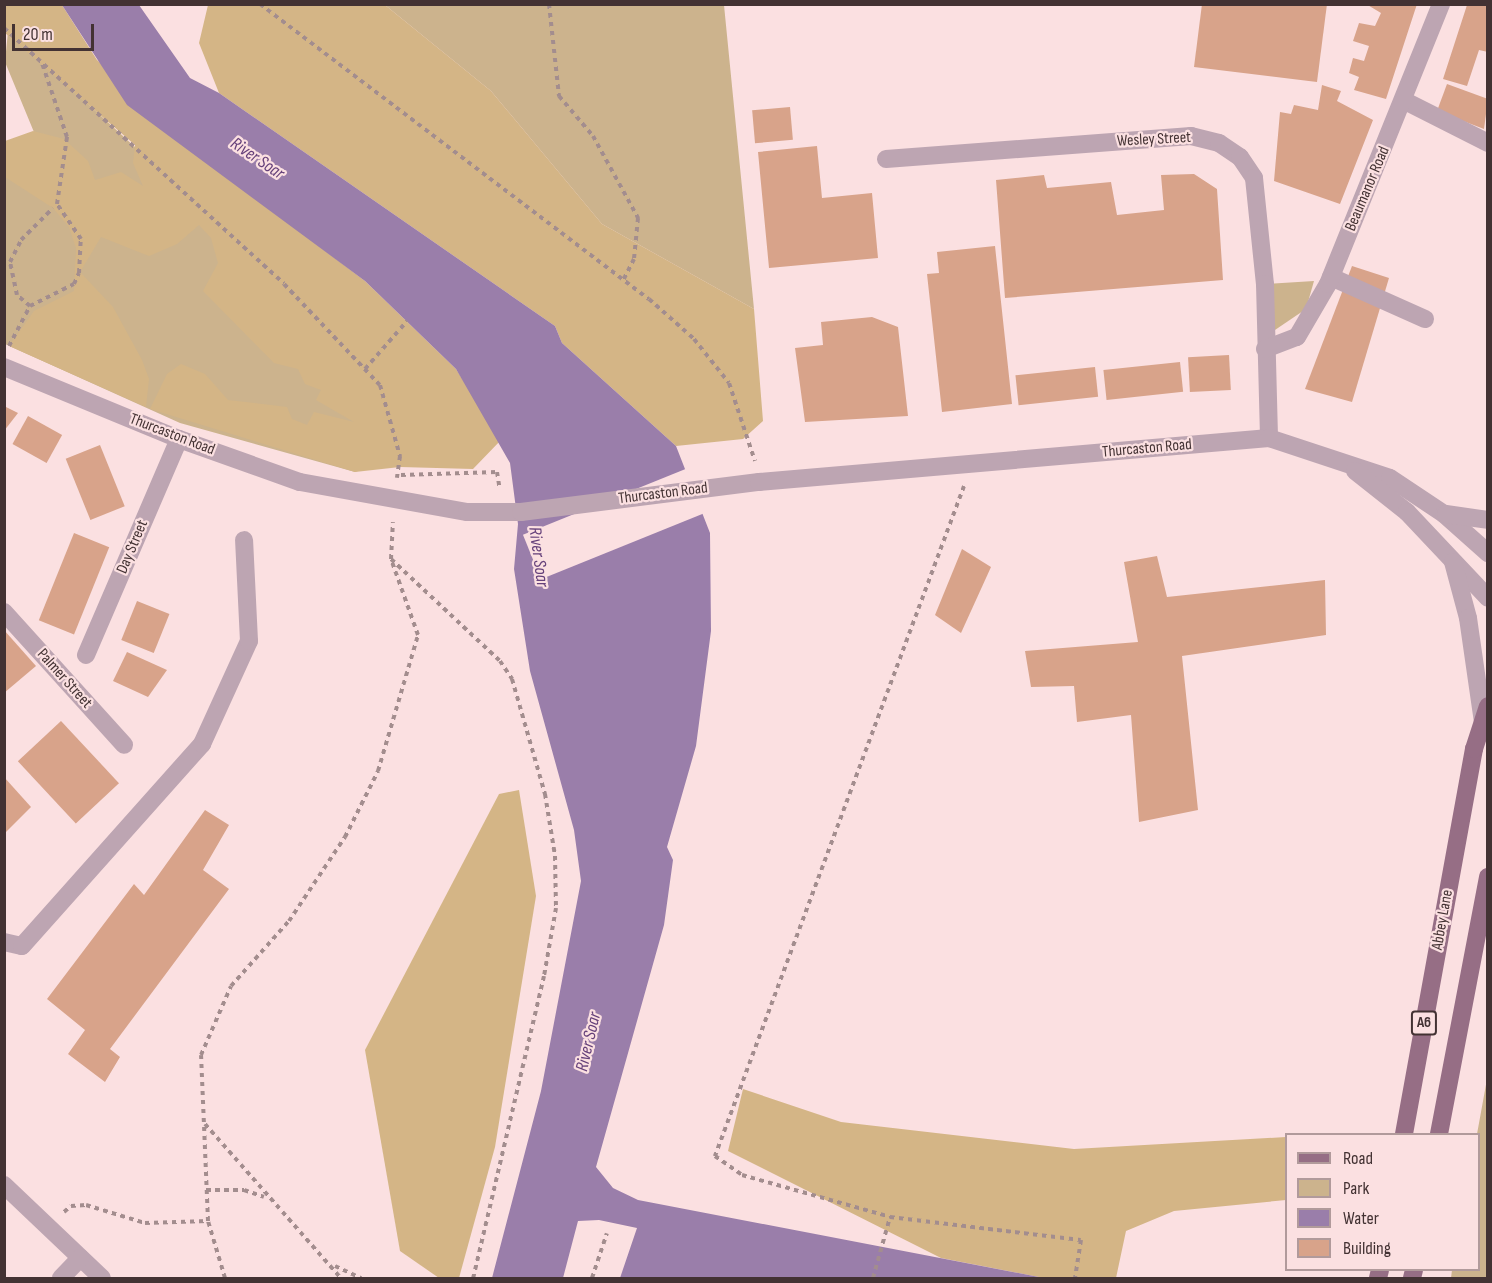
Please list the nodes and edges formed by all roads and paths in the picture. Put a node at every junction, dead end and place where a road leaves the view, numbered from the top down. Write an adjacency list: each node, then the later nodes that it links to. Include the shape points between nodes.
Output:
1 (260, 4): 11 (path)
2 (549, 4): 11 (path, via 553,73 559,96 593,136 638,218 634,259)
3 (1441, 4): 6 (street, Beaumanor Road)
4 (4, 28): 5 (path)
5 (41, 61): 12 (path, via 67,137 57,204 81,239 79,273 74,284); 18 (path, via 284,284)
6 (1405, 100): 7 (street); 10 (street, Beaumanor Road)
7 (1488, 143)
8 (886, 159): 15 (street, Wesley Street, via 1191,136 1219,142 1240,158 1254,178 1265,284)
9 (53, 208): 12 (path, via 21,240 10,262 17,295)
10 (1331, 277): 13 (street); 15 (street, Beaumanor Road, via 1297,337)
11 (623, 281): 23 (path, via 694,339 729,383)
12 (30, 306): 16 (path)
13 (1425, 319)
14 (407, 321): 18 (path)
15 (1265, 349): 19 (street, Wesley Street)
16 (4, 355)
17 (4, 367): 20 (street, Thurcaston Road)
18 (365, 369): 24 (path, via 381,390 400,456)
19 (1269, 438): 21 (street, Thurcaston Road); 22 (street, Thurcaston Road)
20 (179, 439): 26 (street, Thurcaston Road, via 300,482); 35 (street, Day Street)
21 (1342, 460): 27 (street, Thurcaston Road, via 1390,478); 32 (street, Thurcaston Road, via 1407,512)
22 (972, 464): 26 (street, Thurcaston Road, via 728,486 521,512 467,512); 46 (path, via 715,1156 742,1175)
23 (757, 470)
24 (397, 475): 25 (path, via 497,472); 26 (path)
25 (500, 490)
26 (396, 501): 31 (path)
27 (1444, 514): 28 (street, Thurcaston Road); 30 (street, Thurcaston Road)
28 (1488, 520)
29 (244, 540): 39 (street, via 249,641 202,744 22,946)
30 (1488, 553)
31 (391, 559): 40 (path, via 418,635 402,702 378,771 345,837 288,921 231,986 201,1055); 57 (path, via 500,661 512,679 545,794 555,856 556,908 544,976)
32 (1452, 560): 33 (street, Thurcaston Road); 36 (street, Thurcaston Road, via 1468,618)
33 (1488, 598)
34 (4, 612): 37 (street, Palmer Street)
35 (86, 655)
36 (1485, 714): 41 (main road, Abbey Lane / A6, via 1474,748)
37 (124, 745)
38 (1488, 877): 42 (main road, A6)
39 (4, 942)
40 (205, 1124): 44 (path); 45 (path)
41 (1404, 1133)
42 (1439, 1133)
43 (4, 1185): 48 (street)
44 (206, 1190): 45 (path, via 244,1190); 47 (path)
45 (266, 1197): 51 (path)
46 (890, 1217): 59 (path); 60 (path, via 1081,1239)
47 (208, 1221): 48 (path, via 145,1222 86,1205 71,1206); 54 (path)
48 (47, 1227): 50 (street)
49 (607, 1233): 58 (path)
50 (80, 1258): 52 (street); 53 (street)
51 (334, 1266): 55 (path); 56 (path)
52 (61, 1278)
53 (102, 1278)
54 (225, 1278)
55 (341, 1278)
56 (361, 1278)
57 (473, 1278)
58 (592, 1278)
59 (873, 1278)
60 (1075, 1278)

